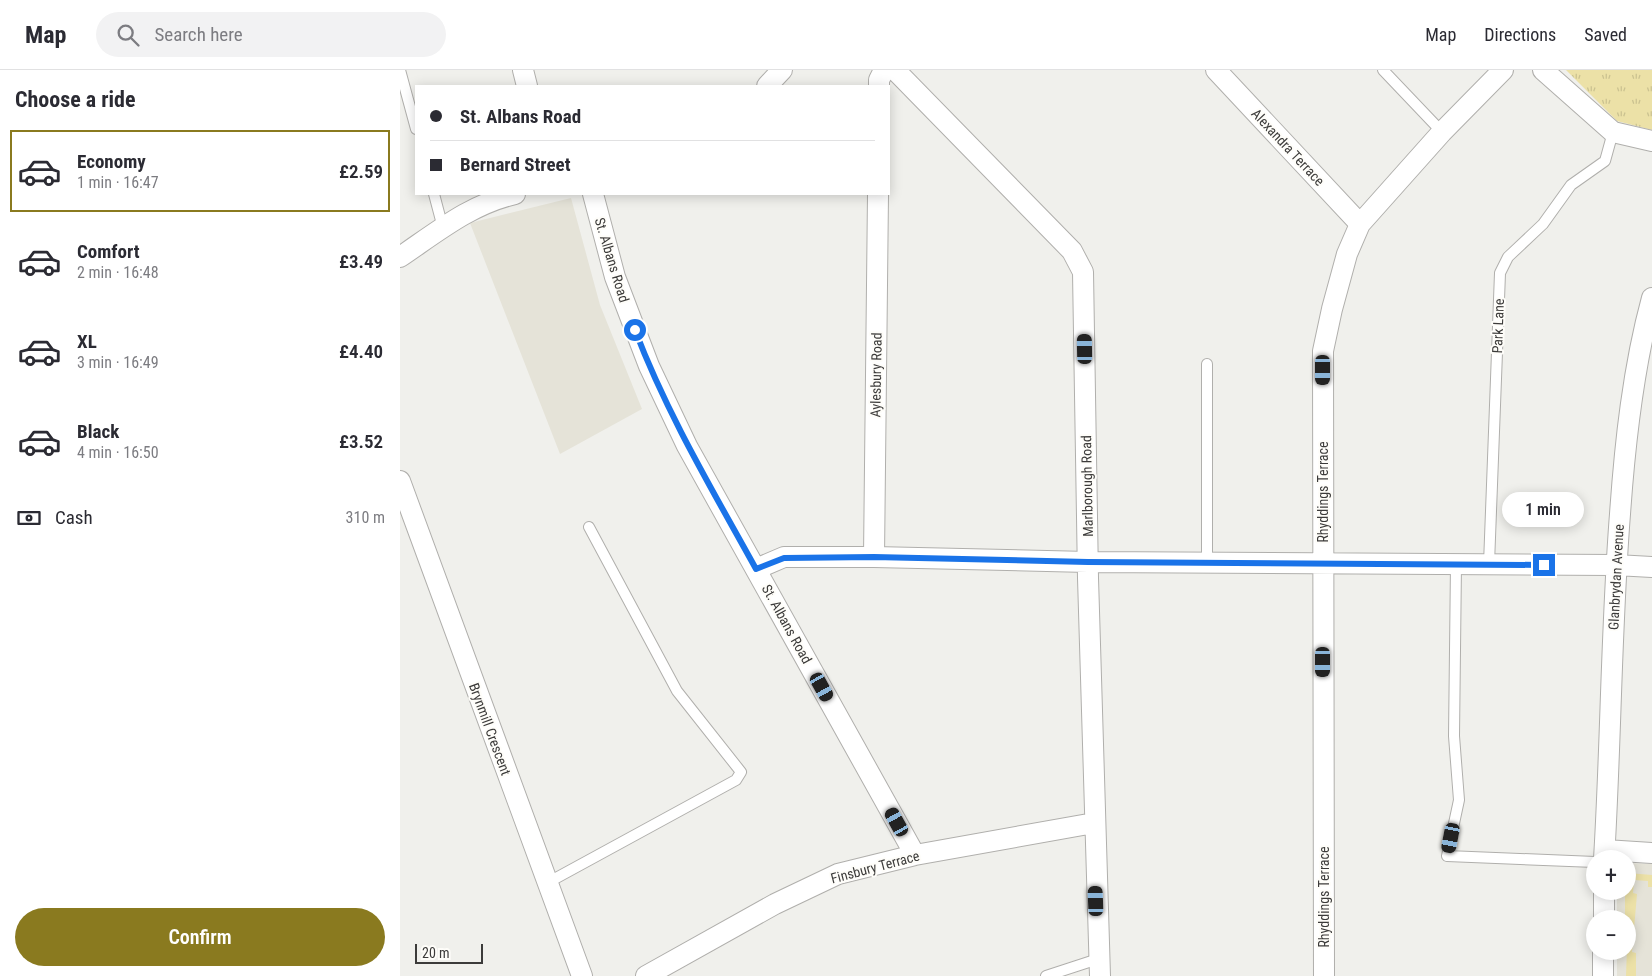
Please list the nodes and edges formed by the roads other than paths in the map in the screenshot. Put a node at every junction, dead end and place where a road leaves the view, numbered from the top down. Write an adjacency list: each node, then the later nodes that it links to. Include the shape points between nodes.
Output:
1 (400, 70): 13 (lane)
2 (523, 70): 10 (street)
3 (782, 70): 11 (street)
4 (884, 70): 12 (street)
5 (895, 70): 30 (street, Marlborough Road, via 1072,251 1083,272)
6 (1216, 70): 21 (street, Alexandra Terrace)
7 (1383, 70): 14 (lane)
8 (1503, 70): 14 (street, Rhyddings Terrace)
9 (1543, 70): 15 (street)
10 (527, 85)
11 (768, 85)
12 (879, 85)
13 (415, 125)
14 (1442, 132): 21 (street, Rhyddings Terrace)
15 (1613, 132): 16 (street); 34 (lane, Park Lane, via 1606,161 1571,185 1543,224 1508,257 1500,273)
16 (1652, 142)
17 (434, 195): 22 (lane)
18 (511, 195): 22 (street, via 467,211)
19 (593, 195): 37 (street, St. Albans Road, via 615,277 649,366 687,446)
20 (878, 195): 29 (street, Aylesbury Road)
21 (1360, 224): 32 (street, Rhyddings Terrace, via 1347,254 1324,351)
22 (443, 228): 23 (street)
23 (400, 257)
24 (1652, 298): 25 (street, Glanbrydan Avenue)
25 (1648, 327): 35 (street, Glanbrydan Avenue, via 1625,443)
26 (1207, 364): 31 (lane)
27 (400, 481): 44 (street, Brynmill Crescent)
28 (589, 527): 44 (lane, via 676,691 741,772 736,780)
29 (874, 557): 30 (street); 37 (street, via 784,558)
30 (1088, 562): 31 (street); 38 (street, Marlborough Road)
31 (1206, 563): 32 (street)
32 (1323, 563): 33 (street); 50 (street, Rhyddings Terrace)
33 (1456, 564): 34 (street); 43 (lane, via 1454,736 1459,800 1447,856)
34 (1489, 564): 35 (street)
35 (1616, 565): 36 (street); 39 (street, Glanbrydan Avenue)
36 (1652, 567)
37 (756, 569): 42 (street, St. Albans Road)
38 (1094, 823): 42 (street, Finsbury Terrace); 46 (street, Marlborough Road)
39 (1601, 850)
40 (1652, 853): 41 (street)
41 (1636, 854)
42 (915, 856): 48 (street, Finsbury Terrace, via 838,874 775,904)
43 (1586, 857)
44 (547, 883): 47 (street, Brynmill Crescent)
45 (1603, 960): 51 (street)
46 (1099, 968): 49 (lane)
47 (582, 976)
48 (646, 976)
49 (1046, 976)
50 (1324, 976)
51 (1603, 976)

